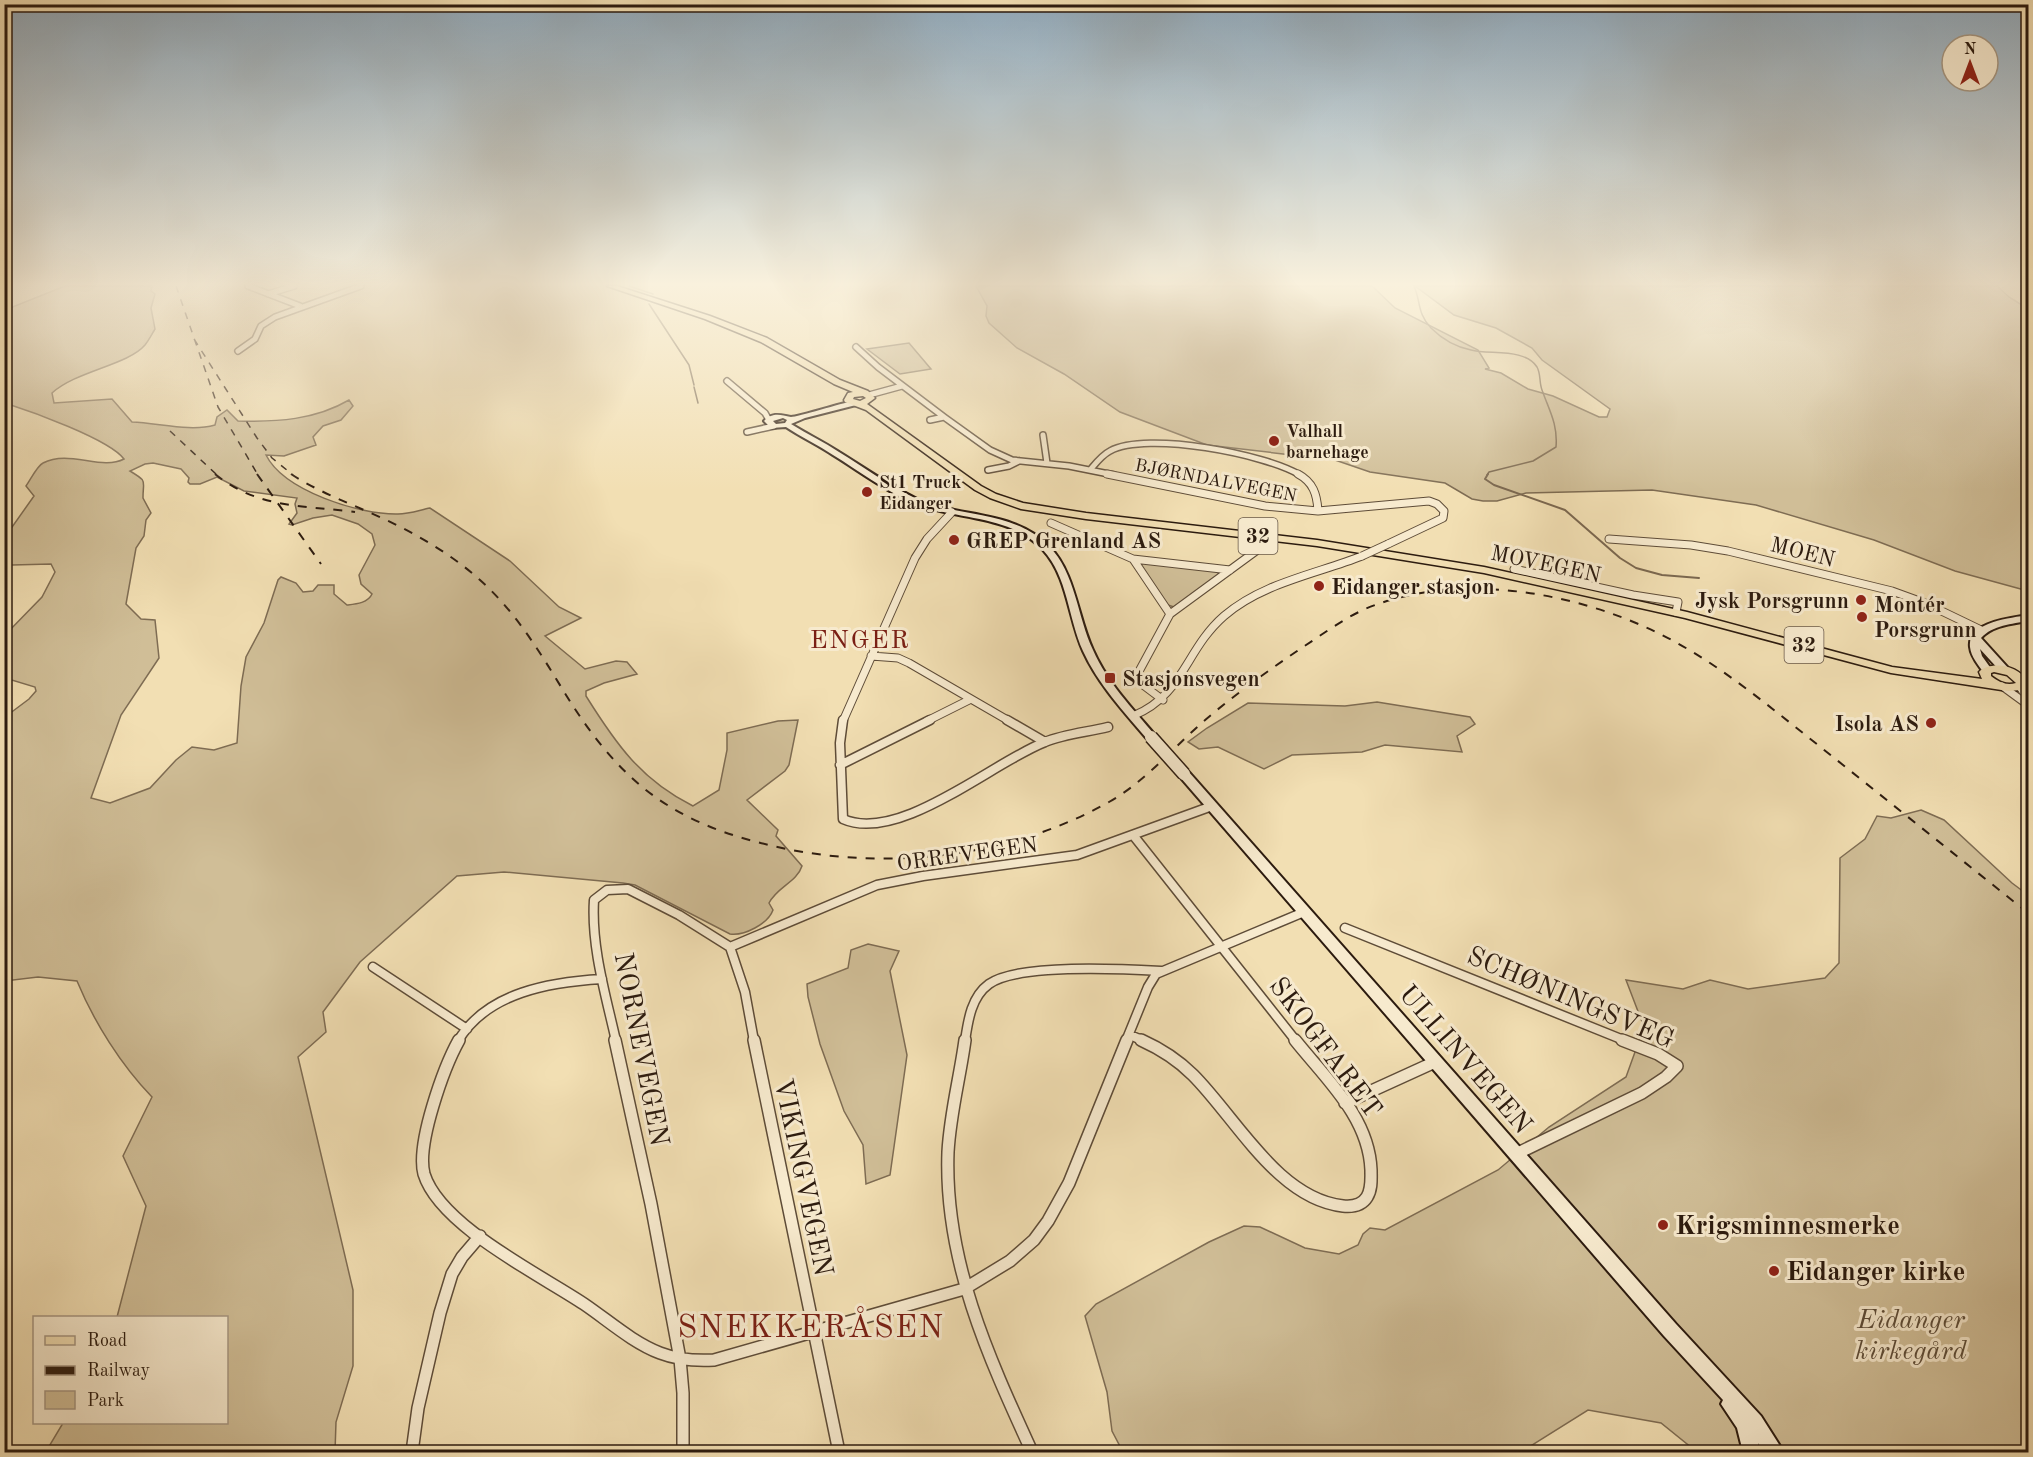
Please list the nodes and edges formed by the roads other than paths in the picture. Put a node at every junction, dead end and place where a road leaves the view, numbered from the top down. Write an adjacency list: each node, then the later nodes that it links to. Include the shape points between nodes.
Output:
1 (792, 354): 4 (main road, 32)
2 (863, 354): 5 (street)
3 (727, 381): 8 (street)
4 (840, 385): 6 (main road, 32); 7 (main road, 32)
5 (902, 386): 6 (street); 9 (street)
6 (867, 396): 7 (main road); 19 (main road, 32, via 876,407)
7 (851, 400): 10 (main road); 19 (main road, 32, via 869,408)
8 (761, 409): 10 (street); 12 (street)
9 (944, 417): 11 (street); 15 (street, via 990,450)
10 (786, 420): 12 (main road); 20 (main road, via 901,494)
11 (930, 420)
12 (770, 423): 13 (street)
13 (749, 431)
14 (1043, 435): 16 (street)
15 (1018, 461): 16 (street, BJØRNDALVEGEN); 17 (street)
16 (1047, 463): 18 (street, BJØRNDALVEGEN)
17 (988, 470)
18 (1090, 470): 21 (street, BJØRNDALVEGEN, via 1265,506); 21 (street, via 1106,453 1129,445 1231,451 1279,463 1305,477 1314,489)
19 (991, 492): 28 (main road, MOVEGEN / 32, via 1032,508 1408,556)
20 (952, 512): 32 (street, via 918,552); 42 (main road, via 1006,522 1033,536 1048,550 1058,566 1093,660)
21 (1318, 512): 40 (street, BJØRNDALVEGEN, bridge, via 1428,501 1444,511 1443,518 1388,544 1296,579 1234,609 1204,637 1179,682)
22 (1051, 523): 25 (street)
23 (1609, 539): 31 (street, MOEN, via 1703,546 1910,597)
24 (1261, 543): 27 (street)
25 (1133, 559): 27 (street); 29 (street)
26 (1514, 569): 28 (street, MOVEGEN, via 1678,602)
27 (1230, 570): 29 (street)
28 (1676, 612): 35 (main road, MOVEGEN / 32)
29 (1170, 614): 40 (street, via 1137,675)
30 (2028, 618): 31 (main road, via 1991,625)
31 (1978, 635): 33 (main road, via 1973,642); 34 (main road)
32 (871, 656): 38 (street, via 898,658); 45 (street, via 844,716)
33 (1986, 671): 34 (main road, 32); 35 (main road, MOVEGEN / 32); 37 (main road, via 1988,679)
34 (2008, 671): 36 (main road)
35 (1922, 676): 37 (main road, MOVEGEN / 32)
36 (2025, 683): 37 (main road, 32); 39 (street)
37 (1999, 686): 41 (street)
38 (969, 699): 44 (street); 45 (street)
39 (2028, 699)
40 (1162, 700): 42 (street)
41 (2028, 705)
42 (1133, 716): 46 (main road, ULLINVEGEN, bridge)
43 (1108, 728): 44 (street)
44 (1045, 742): 45 (street, via 911,815 875,823 847,822 841,815)
45 (840, 765)
46 (1212, 806): 47 (street, ORREVEGEN); 48 (main road, ULLINVEGEN)
47 (1133, 835): 50 (street, ORREVEGEN, via 1060,858 877,885); 51 (street, SKOGFARET)
48 (1304, 912): 51 (street); 57 (main road, ULLINVEGEN)
49 (1345, 928): 59 (street, SCHØNINGSVEG, via 1648,1050 1677,1066 1642,1093)
50 (730, 947): 54 (street, NORNEVEGEN, via 635,892 607,890 592,906); 62 (street, VIKINGVEGEN, via 749,1010)
51 (1220, 947): 53 (street); 58 (street, SKOGFARET)
52 (374, 967): 55 (street)
53 (1162, 971): 56 (street, via 1148,987); 61 (street, via 1023,973 993,981 981,992 967,1030 948,1163 954,1246)
54 (602, 979): 55 (street, via 532,989); 63 (street, NORNEVEGEN)
55 (467, 1029): 60 (street, via 454,1050 431,1115 423,1166 435,1193)
56 (1130, 1035): 58 (street, SKOGFARET, via 1177,1059 1296,1188 1320,1201 1345,1207 1364,1202 1372,1181 1367,1140); 61 (street, via 1069,1183 1048,1221 1010,1261)
57 (1435, 1062): 58 (street); 59 (main road, ULLINVEGEN)
58 (1345, 1103)
59 (1516, 1154): 64 (main road, ULLINVEGEN)
60 (480, 1236): 63 (street, via 643,1344); 65 (street, via 452,1274 418,1408)
61 (964, 1289): 62 (street); 68 (street, via 976,1328)
62 (813, 1332): 63 (street, via 714,1360); 67 (street, VIKINGVEGEN)
63 (680, 1359): 66 (street, NORNEVEGEN)
64 (1712, 1376): 69 (main road, ULLINVEGEN, via 1744,1424); 70 (main road, ULLINVEGEN, via 1755,1422)
65 (412, 1452)
66 (683, 1452)
67 (839, 1452)
68 (1032, 1452)
69 (1752, 1452)
70 (1774, 1452)

